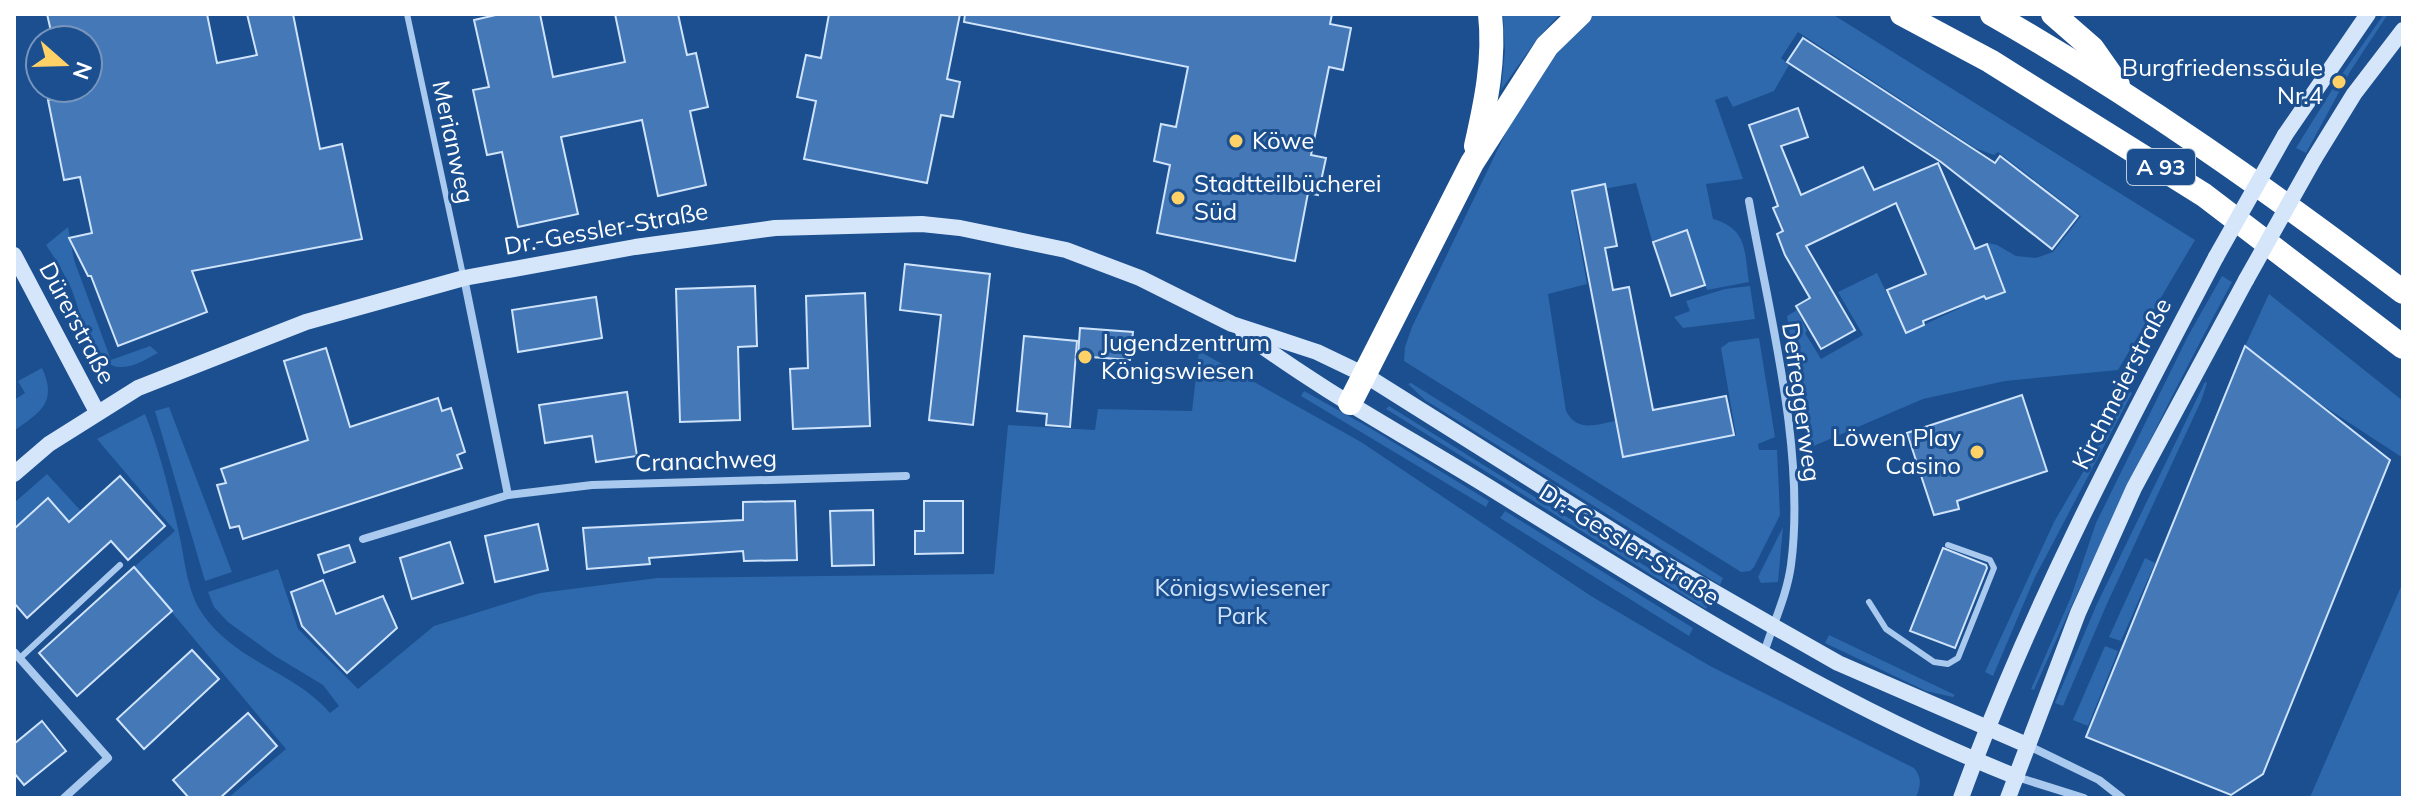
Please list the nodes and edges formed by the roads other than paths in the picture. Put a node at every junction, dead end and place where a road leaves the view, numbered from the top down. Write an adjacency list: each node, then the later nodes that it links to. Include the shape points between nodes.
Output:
1 (407, 14): 13 (lane, Merianweg)
2 (1490, 14): 10 (highway, via 1493,43 1487,97)
3 (1580, 14): 10 (highway, via 1547,46)
4 (1902, 14): 16 (highway, A 93, via 1990,61 2204,195)
5 (1992, 14): 9 (highway, A 93)
6 (2053, 14): 9 (highway, via 2092,48)
7 (2368, 14): 30 (main road, Kirchmeierstraße, bridge, via 2285,135 2216,257 2069,541)
8 (2403, 30): 31 (main road, bridge, via 2314,159 2134,488)
9 (2124, 94): 14 (highway, A 93, via 2223,159)
10 (1472, 163): 17 (highway)
11 (1749, 201): 27 (street, Defreggerweg, via 1789,424 1794,497 1791,565)
12 (14, 255): 19 (main road, Dürerstraße)
13 (464, 278): 15 (main road, Dr.-Gessler-Straße, via 735,231 922,224 1066,250 1140,278); 19 (main road, Dr.-Gessler-Straße, via 287,329 138,388); 22 (street)
14 (2403, 292)
15 (1232, 324): 17 (main road, Dr.-Gessler-Straße, via 1317,352); 18 (main road, Dr.-Gessler-Straße)
16 (2403, 347)
17 (1365, 375): 18 (highway); 27 (main road, Dr.-Gessler-Straße)
18 (1350, 403): 28 (main road, Dr.-Gessler-Straße)
19 (97, 412): 20 (main road, Dr.-Gessler-Straße)
20 (14, 474)
21 (906, 476): 22 (street, Cranachweg, via 592,485)
22 (508, 495): 23 (street, Cranachweg)
23 (363, 539)
24 (1948, 545): 26 (lane, via 1990,560 1994,568 1958,658 1948,664 1934,662 1886,629)
25 (120, 565): 29 (lane)
26 (1869, 602)
27 (1773, 626): 28 (street, Defreggerweg); 30 (main road, Dr.-Gessler-Straße, via 1838,663)
28 (1763, 654): 32 (main road, Dr.-Gessler-Straße)
29 (17, 655): 34 (street, via 108,758)
30 (1988, 728): 31 (main road, Dr.-Gessler-Straße); 32 (main road, Kirchmeierstraße)
31 (2027, 745): 33 (main road); 38 (street, via 2099,780)
32 (1976, 761): 33 (main road, Dr.-Gessler-Straße); 35 (main road, Kirchmeierstraße)
33 (2017, 777): 36 (main road); 37 (street)
34 (64, 798)
35 (1961, 798)
36 (2008, 798)
37 (2084, 798)
38 (2122, 798)

